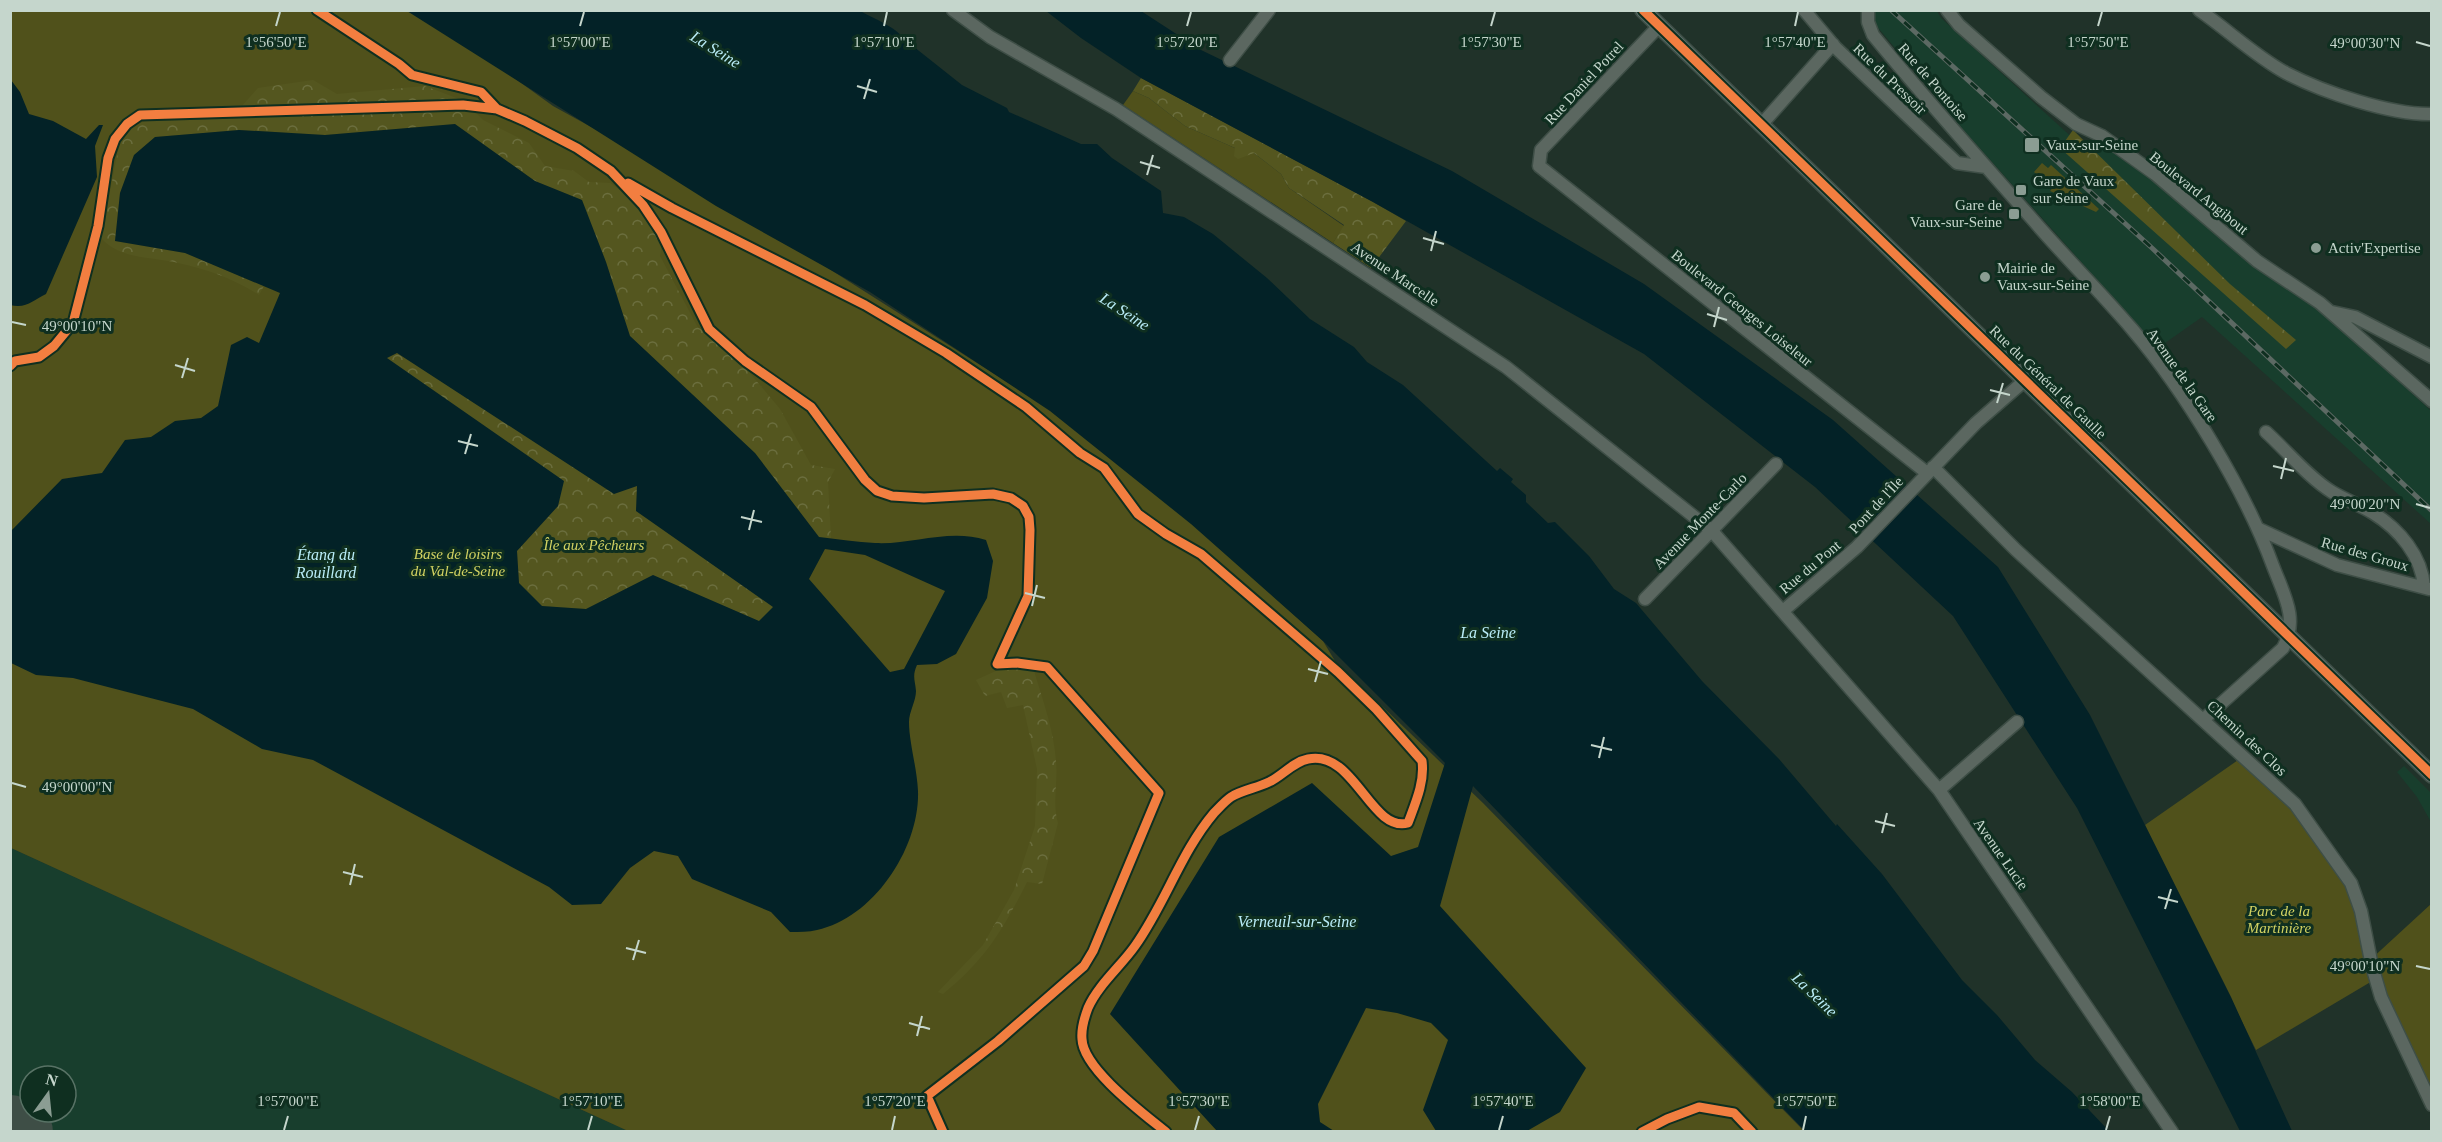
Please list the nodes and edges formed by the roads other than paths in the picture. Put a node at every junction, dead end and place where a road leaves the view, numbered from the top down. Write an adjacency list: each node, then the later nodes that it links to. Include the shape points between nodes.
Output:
1 (953, 10): 23 (street, Avenue Marcelle, via 990,37 1116,108 1506,367)
2 (1269, 10): 10 (street)
3 (1643, 10): 8 (main road, Rue du Général de Gaulle)
4 (1804, 10): 9 (street)
5 (1947, 10): 15 (street, Boulevard Angibout, via 1959,25 2076,124 2102,136 2155,174 2257,261)
6 (2199, 10): 11 (street, via 2285,72 2380,108 2411,115)
7 (1868, 12): 14 (street, Rue de Pontoise, via 1873,35)
8 (1659, 26): 12 (main road, Rue du Général de Gaulle); 13 (street, Rue Daniel Potrel, via 1541,150)
9 (1833, 44): 12 (street, Rue du Pressoir); 14 (street, Rue du Pressoir, via 1957,163)
10 (1230, 60)
11 (2432, 114)
12 (1761, 125): 17 (main road, Rue du Général de Gaulle)
13 (1539, 166): 21 (street, Boulevard Georges Loiseleur)
14 (1986, 167): 22 (street, Avenue de la Gare, via 2157,361 2210,441)
15 (2331, 312): 16 (street, via 2355,317); 18 (street, Boulevard Angibout)
16 (2432, 357)
17 (2024, 382): 21 (street, Pont de l'Île); 28 (main road, Rue du Général de Gaulle)
18 (2432, 401)
19 (2266, 432): 25 (street, via 2330,491 2374,513 2394,529 2423,569)
20 (1776, 464): 23 (street, Avenue Monte-Carlo)
21 (1930, 470): 24 (street, Pont de l'Île); 29 (street, Chemin des Clos)
22 (2259, 529): 25 (street, Rue des Groux, via 2337,565); 28 (street, Avenue de la Gare, via 2290,610)
23 (1712, 531): 26 (street, Avenue Monte-Carlo); 27 (street, Avenue Marcelle)
24 (1857, 547): 27 (street, Rue du Pont)
25 (2428, 588)
26 (1645, 599)
27 (1783, 610): 32 (street, Avenue Lucie)
28 (2290, 636): 29 (street, via 2283,648); 31 (main road, Rue du Général de Gaulle)
29 (2204, 718): 33 (street, Chemin des Clos, via 2295,804 2351,883 2381,997)
30 (2017, 723): 32 (street)
31 (2432, 775)
32 (1939, 790): 34 (street, Avenue Lucie)
33 (2432, 1105)
34 (2172, 1131)

